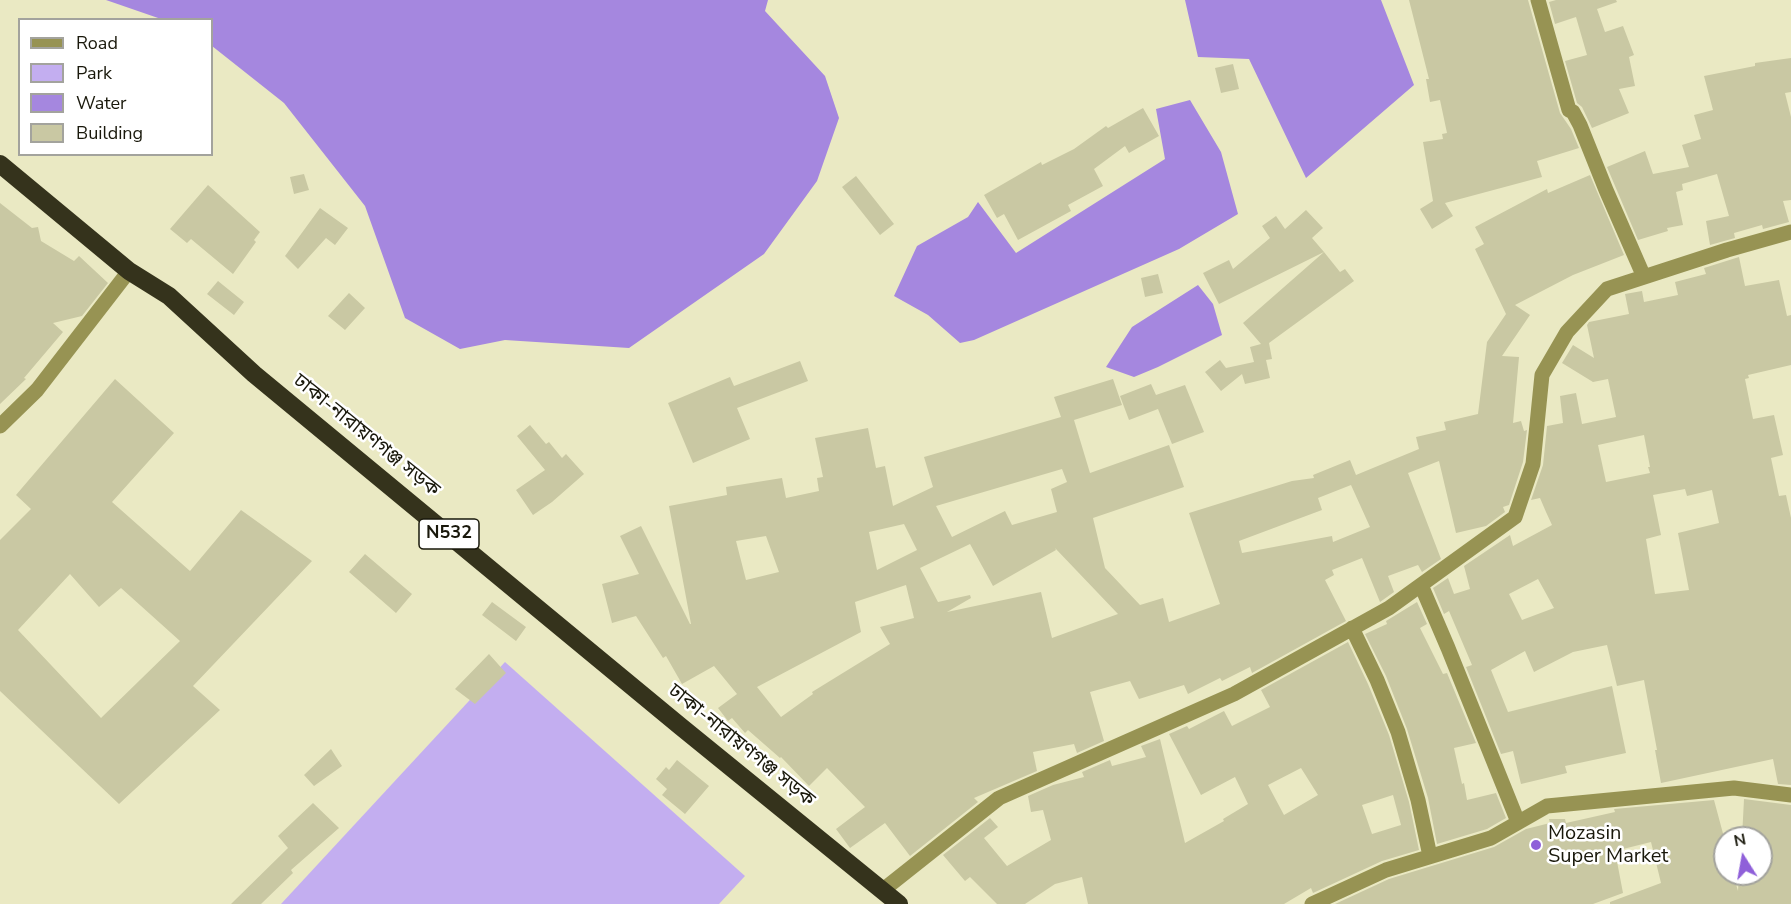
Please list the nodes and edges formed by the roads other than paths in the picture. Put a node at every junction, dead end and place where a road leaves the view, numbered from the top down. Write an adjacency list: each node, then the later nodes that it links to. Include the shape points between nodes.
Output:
1 (1538, 0): 5 (street, via 1569,110 1580,125)
2 (0, 164): 4 (highway, ঢাকা-নারায়ণগঞ্জ সড়ক / N532)
3 (1791, 232): 5 (street)
4 (129, 271): 6 (street, via 37,390); 12 (highway, ঢাকা-নারায়ণগঞ্জ সড়ক / N532, via 169,296 254,374)
5 (1644, 278): 7 (street, via 1607,289 1567,332 1542,375 1533,464 1515,517)
6 (0, 426)
7 (1421, 585): 8 (street); 10 (street)
8 (1352, 628): 11 (street, via 1398,732); 12 (street, via 1234,694 999,798)
9 (1791, 795): 10 (street, via 1734,788 1547,806)
10 (1518, 822): 11 (street, via 1491,838)
11 (1430, 856): 14 (street, via 1386,870)
12 (883, 890): 13 (highway, ঢাকা-নারায়ণগঞ্জ সড়ক / N532)
13 (899, 904)
14 (1312, 904)

